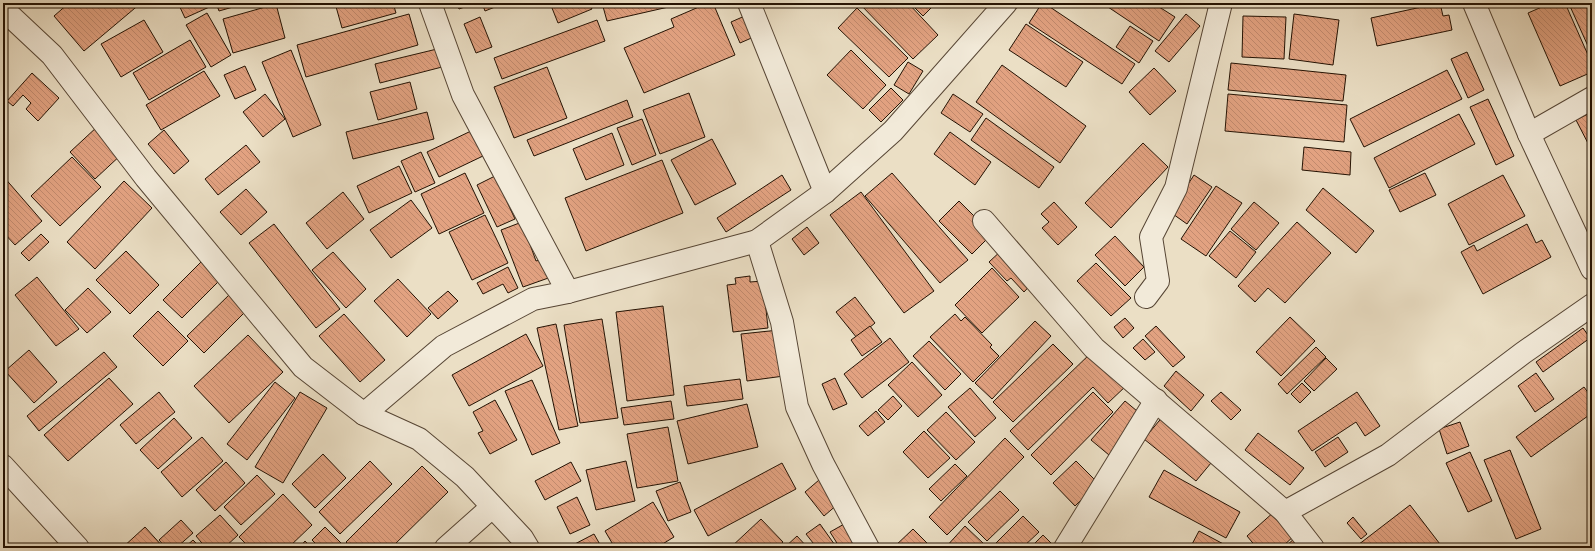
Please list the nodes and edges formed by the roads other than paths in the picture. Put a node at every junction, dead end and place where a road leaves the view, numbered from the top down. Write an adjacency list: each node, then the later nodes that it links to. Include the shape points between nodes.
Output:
1 (430, 3): 13 (street, via 463,95)
2 (749, 3): 9 (street)
3 (1006, 3): 9 (street, via 893,131)
4 (1221, 3): 14 (street, via 1176,188 1151,237 1158,280)
5 (1474, 3): 8 (street)
6 (3, 9): 17 (street, via 52,55 146,178 303,367)
7 (1592, 98): 8 (street)
8 (1528, 134): 12 (street)
9 (825, 192): 11 (street)
10 (984, 221): 16 (street, via 1094,348)
11 (757, 241): 13 (street); 24 (street, via 782,322 797,407 823,464)
12 (1592, 269)
13 (568, 292): 17 (street, via 534,299 444,346)
14 (1146, 297)
15 (1592, 305): 20 (street, via 1523,353 1388,455)
16 (1156, 400): 20 (street); 25 (street)
17 (364, 414): 19 (street, via 419,439 465,477)
18 (3, 466): 21 (street)
19 (492, 507): 22 (street); 23 (street, via 522,538)
20 (1285, 512): 26 (street)
21 (78, 548)
22 (446, 548)
23 (528, 548)
24 (868, 548)
25 (1065, 548)
26 (1313, 548)

